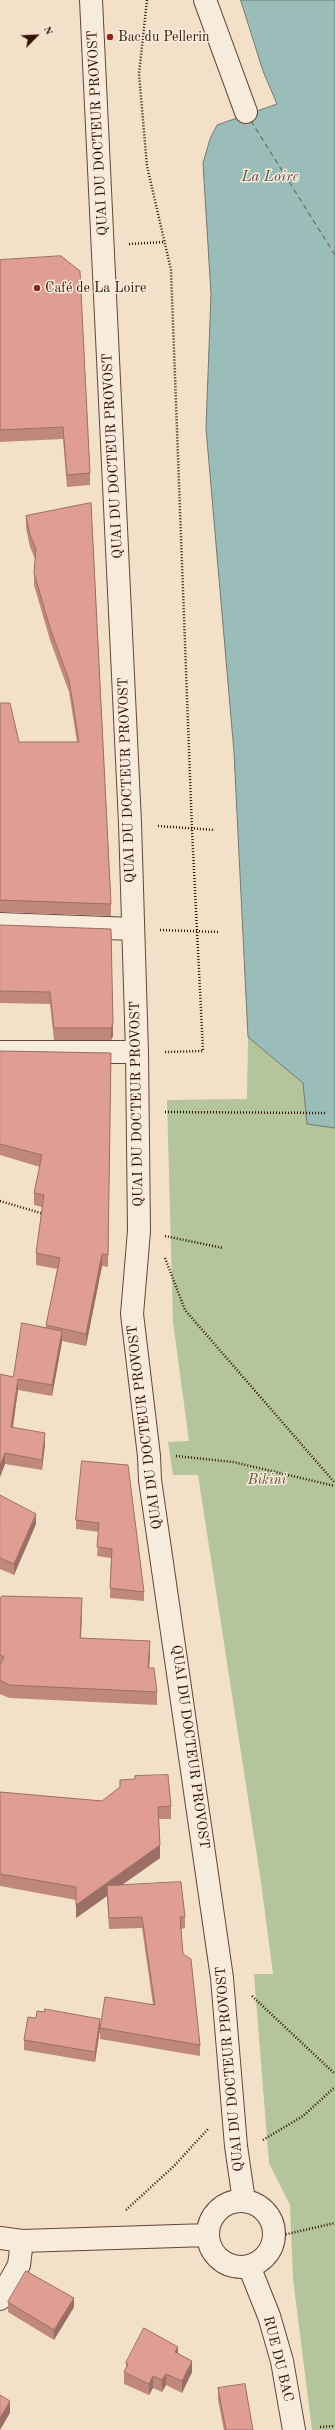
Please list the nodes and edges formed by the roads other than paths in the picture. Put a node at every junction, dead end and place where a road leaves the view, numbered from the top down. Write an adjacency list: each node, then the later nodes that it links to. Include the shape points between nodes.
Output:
1 (91, 0): 5 (street, QUAI DU DOCTEUR PROVOST)
2 (205, 0): 3 (street)
3 (246, 112)
4 (0, 924): 5 (street)
5 (133, 929): 7 (street, QUAI DU DOCTEUR PROVOST)
6 (0, 1052): 7 (street)
7 (147, 1052): 8 (street, QUAI DU DOCTEUR PROVOST, via 139,1231 132,1314 150,1480 222,1978 236,2146)
8 (244, 2201): 9 (street, via 222,2206 209,2224); 12 (street, via 263,2209 274,2226 274,2237 267,2256)
9 (208, 2235): 11 (street); 12 (street, via 214,2253 221,2261 240,2267)
10 (0, 2238): 11 (street)
11 (22, 2241): 13 (street, via 19,2264)
12 (249, 2266): 14 (street, RUE DU BAC, via 269,2316)
13 (0, 2299)
14 (294, 2430)

